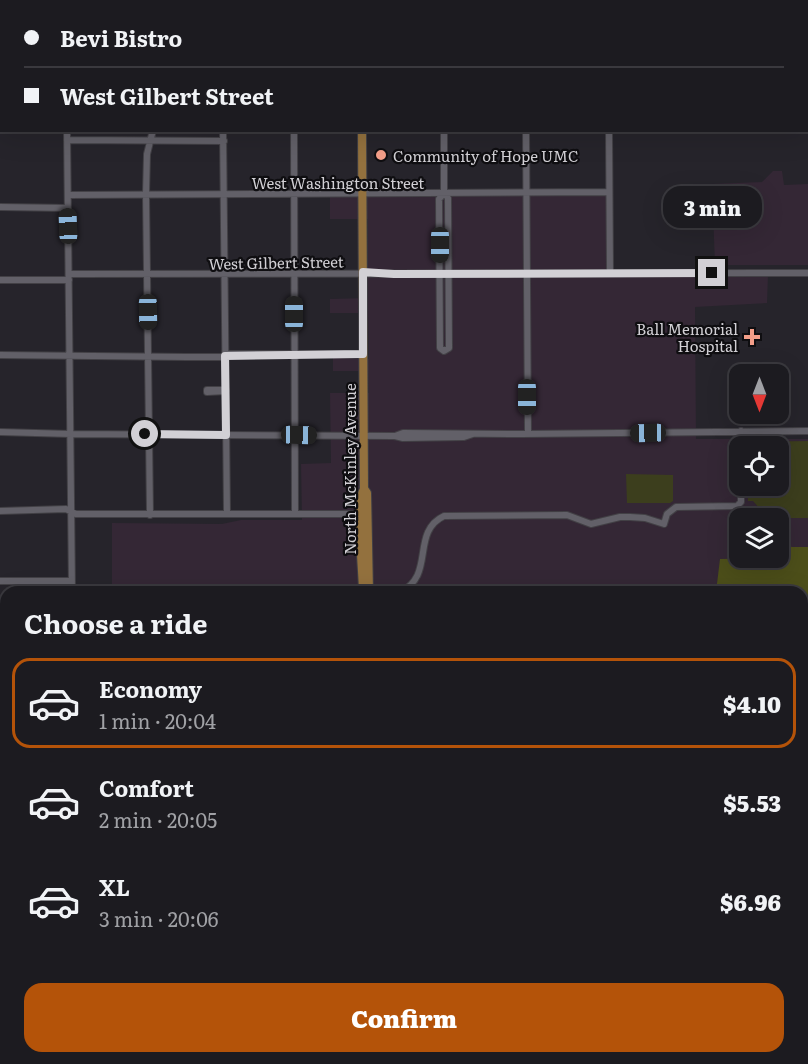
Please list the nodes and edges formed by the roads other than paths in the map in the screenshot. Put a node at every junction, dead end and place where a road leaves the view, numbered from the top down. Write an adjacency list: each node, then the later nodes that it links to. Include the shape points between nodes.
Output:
1 (67, 132): 9 (street)
2 (153, 132): 10 (street)
3 (224, 132): 11 (street)
4 (294, 132): 18 (street)
5 (362, 132): 13 (main road, North McKinley Avenue)
6 (444, 132): 14 (street)
7 (526, 132): 15 (street)
8 (609, 132): 12 (street)
9 (67, 140): 10 (street); 19 (street)
10 (151, 140): 11 (street); 16 (street)
11 (224, 141): 17 (street)
12 (609, 192): 15 (street, West Washington Street); 24 (street)
13 (362, 193): 14 (street, West Washington Street); 18 (street, West Washington Street); 22 (main road, North McKinley Avenue)
14 (444, 193): 15 (street, West Washington Street); 28 (street, via 439,199); 29 (street, via 448,198)
15 (527, 193): 23 (street)
16 (146, 194): 17 (street, West Washington Street); 19 (street, West Washington Street); 26 (street)
17 (224, 194): 18 (street, West Washington Street); 30 (street)
18 (295, 194): 27 (street)
19 (68, 195): 21 (street)
20 (0, 207): 21 (street)
21 (68, 208): 31 (street)
22 (363, 272): 27 (street, West Gilbert Street); 28 (street, West Gilbert Street); 34 (main road, North McKinley Avenue)
23 (527, 273): 24 (street, West Gilbert Street); 29 (street, West Gilbert Street); 44 (street)
24 (610, 273): 25 (street, West Gilbert Street)
25 (808, 273)
26 (148, 274): 30 (street, West Gilbert Street); 31 (street, West Gilbert Street); 37 (street)
27 (294, 274): 30 (street, West Gilbert Street); 33 (street)
28 (440, 274): 29 (street, West Gilbert Street); 29 (street, via 440,348 444,351 449,348)
29 (448, 274)
30 (225, 275): 38 (street)
31 (69, 277): 32 (street, West Gilbert Street); 36 (street)
32 (0, 280)
33 (295, 354): 34 (street); 38 (street); 46 (street)
34 (363, 354): 47 (main road, North McKinley Avenue)
35 (0, 355): 36 (street)
36 (70, 356): 37 (street); 42 (street)
37 (149, 356): 38 (street); 43 (street)
38 (225, 356): 45 (street)
39 (741, 431): 40 (street); 44 (street); 48 (street)
40 (808, 431)
41 (0, 432): 42 (street)
42 (70, 434): 43 (street); 52 (street)
43 (149, 434): 45 (street); 53 (street)
44 (528, 434): 47 (street)
45 (226, 435): 46 (street); 54 (street)
46 (295, 435): 47 (street); 55 (street)
47 (365, 436): 49 (main road, North McKinley Avenue)
48 (741, 436)
49 (364, 489): 56 (main road, North McKinley Avenue); 61 (main road)
50 (741, 496): 62 (street, via 737,506 676,507 667,514 664,524 630,517 591,524 567,515 444,516 436,519 427,531 420,570)
51 (0, 511): 52 (street, via 66,509)
52 (72, 513): 53 (street); 58 (street)
53 (150, 514): 54 (street)
54 (227, 514): 55 (street)
55 (295, 514): 56 (street)
56 (361, 514): 60 (main road, North McKinley Avenue)
57 (0, 581): 58 (street)
58 (72, 581): 59 (street)
59 (72, 586)
60 (363, 586)
61 (369, 586)
62 (409, 586)

